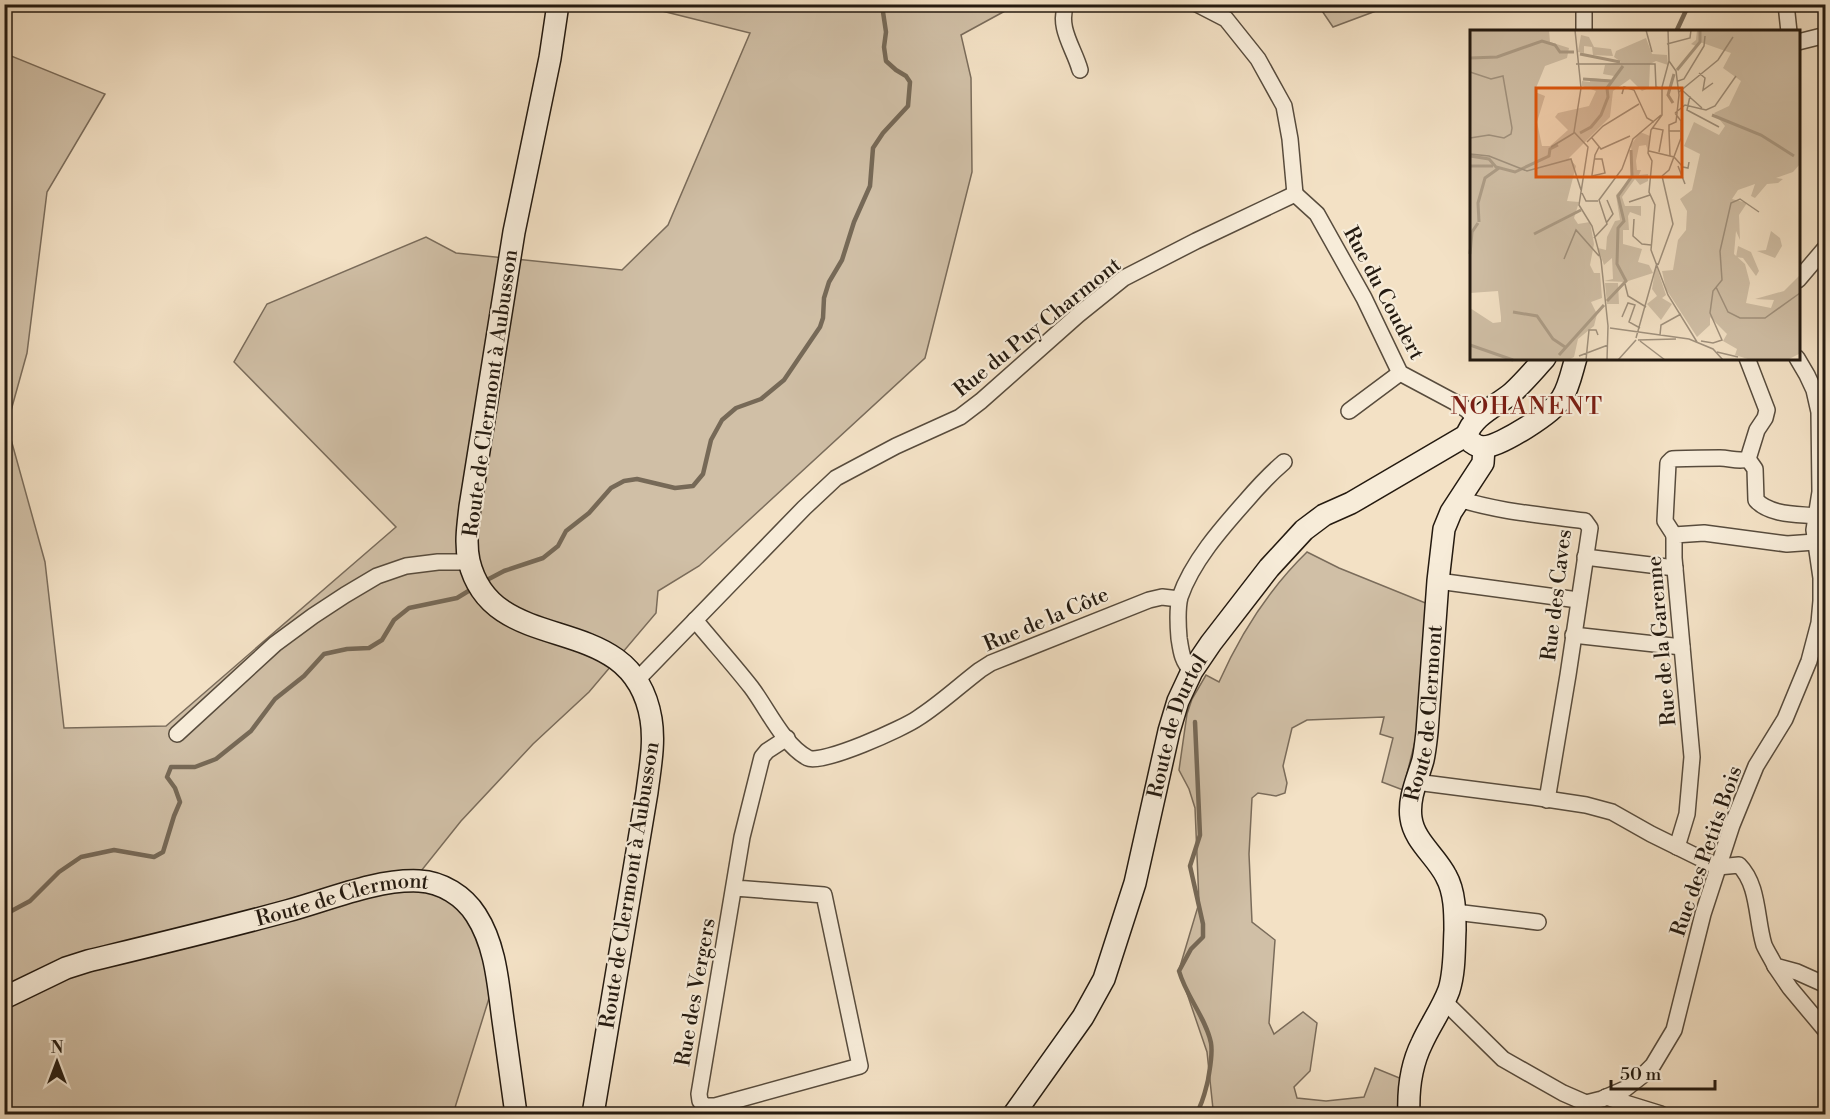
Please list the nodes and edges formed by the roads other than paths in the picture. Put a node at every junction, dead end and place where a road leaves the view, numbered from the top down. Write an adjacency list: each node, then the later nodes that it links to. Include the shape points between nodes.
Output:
1 (558, 4): 30 (street, Route de Clermont à Aubusson, via 508,269 469,516)
2 (1066, 4): 10 (street, via 1064,32)
3 (1197, 4): 11 (street, via 1226,19 1258,59 1284,106)
4 (1584, 4): 6 (street)
5 (1786, 4): 7 (street)
6 (1584, 30)
7 (1789, 30)
8 (1826, 35): 9 (street)
9 (1800, 42)
10 (1080, 70)
11 (1294, 194): 18 (street, Rue du Coudert, via 1317,214); 35 (street, Rue du Puy Charmont, via 1124,278 960,417 836,478)
12 (1826, 247): 13 (street)
13 (1800, 278)
14 (1543, 360): 20 (street, Route de Durtol)
15 (1575, 360): 21 (street, via 1567,387 1555,406 1534,423)
16 (1748, 360): 22 (street, via 1767,410)
17 (1798, 360): 24 (street, Rue des Petits Bois, via 1814,390 1819,412)
18 (1400, 373): 19 (street); 20 (street, Rue du Coudert, via 1467,410)
19 (1349, 411)
20 (1471, 428): 21 (street, via 1473,444); 38 (street, Route de Durtol, via 1304,530 1269,568)
21 (1484, 447): 25 (street, Route de Clermont, via 1483,463)
22 (1748, 459): 26 (street, via 1755,469 1756,500 1761,507); 27 (street, via 1672,459 1668,463 1664,510 1665,521)
23 (1284, 462): 33 (street, via 1214,537)
24 (1822, 481): 26 (street, Rue des Petits Bois)
25 (1459, 499): 29 (street, Rue des Caves, via 1585,521 1590,528); 32 (street, Route de Clermont, via 1444,529)
26 (1815, 516): 28 (street, Rue des Petits Bois)
27 (1674, 535): 28 (street, Rue de la Garenne, via 1704,533 1787,544); 31 (street, Rue de la Garenne)
28 (1815, 542): 45 (street, Rue des Petits Bois, via 1821,601 1809,661 1785,718 1756,766)
29 (1585, 557): 31 (street); 34 (street, Rue des Caves)
30 (469, 562): 39 (street, Route de Clermont à Aubusson, via 480,587 500,610 523,623 602,650); 40 (street, via 406,566 377,576 275,644)
31 (1675, 568): 37 (street, Rue de la Garenne)
32 (1438, 581): 34 (street); 42 (street, Route de Clermont, via 1427,732)
33 (1179, 599): 38 (street, via 1180,648); 41 (street, Rue de la Côte, via 1149,600 991,663 903,728 839,754 811,760)
34 (1578, 600): 36 (street, Rue des Caves)
35 (695, 620): 39 (street, Rue du Puy Charmont); 41 (street, Rue de la Côte)
36 (1573, 635): 37 (street); 43 (street, Rue des Caves)
37 (1682, 647): 44 (street, Rue de la Garenne, via 1692,757 1688,814)
38 (1192, 671): 58 (street, Route de Durtol, via 1169,731 1135,883 1104,979 1083,1017)
39 (636, 681): 57 (street, Route de Clermont à Aubusson, via 651,718 651,763)
40 (177, 734)
41 (787, 738): 46 (street, Rue des Vergers, via 762,757 742,837)
42 (1416, 782): 43 (street); 47 (street, Route de Clermont, via 1412,824 1446,876)
43 (1547, 800): 44 (street, via 1612,812)
44 (1677, 847): 45 (street)
45 (1718, 867): 49 (street, via 1739,865 1747,872 1765,946); 54 (street, Rue des Petits Bois, via 1674,1030 1643,1075)
46 (735, 888): 46 (street, Rue des Vergers, via 699,1094 705,1106 860,1066 824,895)
47 (1455, 912): 48 (street); 52 (street, Route de Clermont, via 1451,981)
48 (1538, 922)
49 (1775, 966): 50 (street); 53 (street)
50 (1826, 985)
51 (4, 998): 56 (street, Route de Clermont, via 88,961 366,888 422,881 452,891 467,904 489,941)
52 (1444, 1001): 55 (street, via 1503,1059); 59 (street, Route de Clermont, via 1421,1044 1412,1071)
53 (1826, 1030)
54 (1606, 1097): 55 (street, Rue des Petits Bois); 60 (street)
55 (1585, 1109)
56 (516, 1114)
57 (593, 1114)
58 (1014, 1114)
59 (1408, 1114)
60 (1661, 1114)

